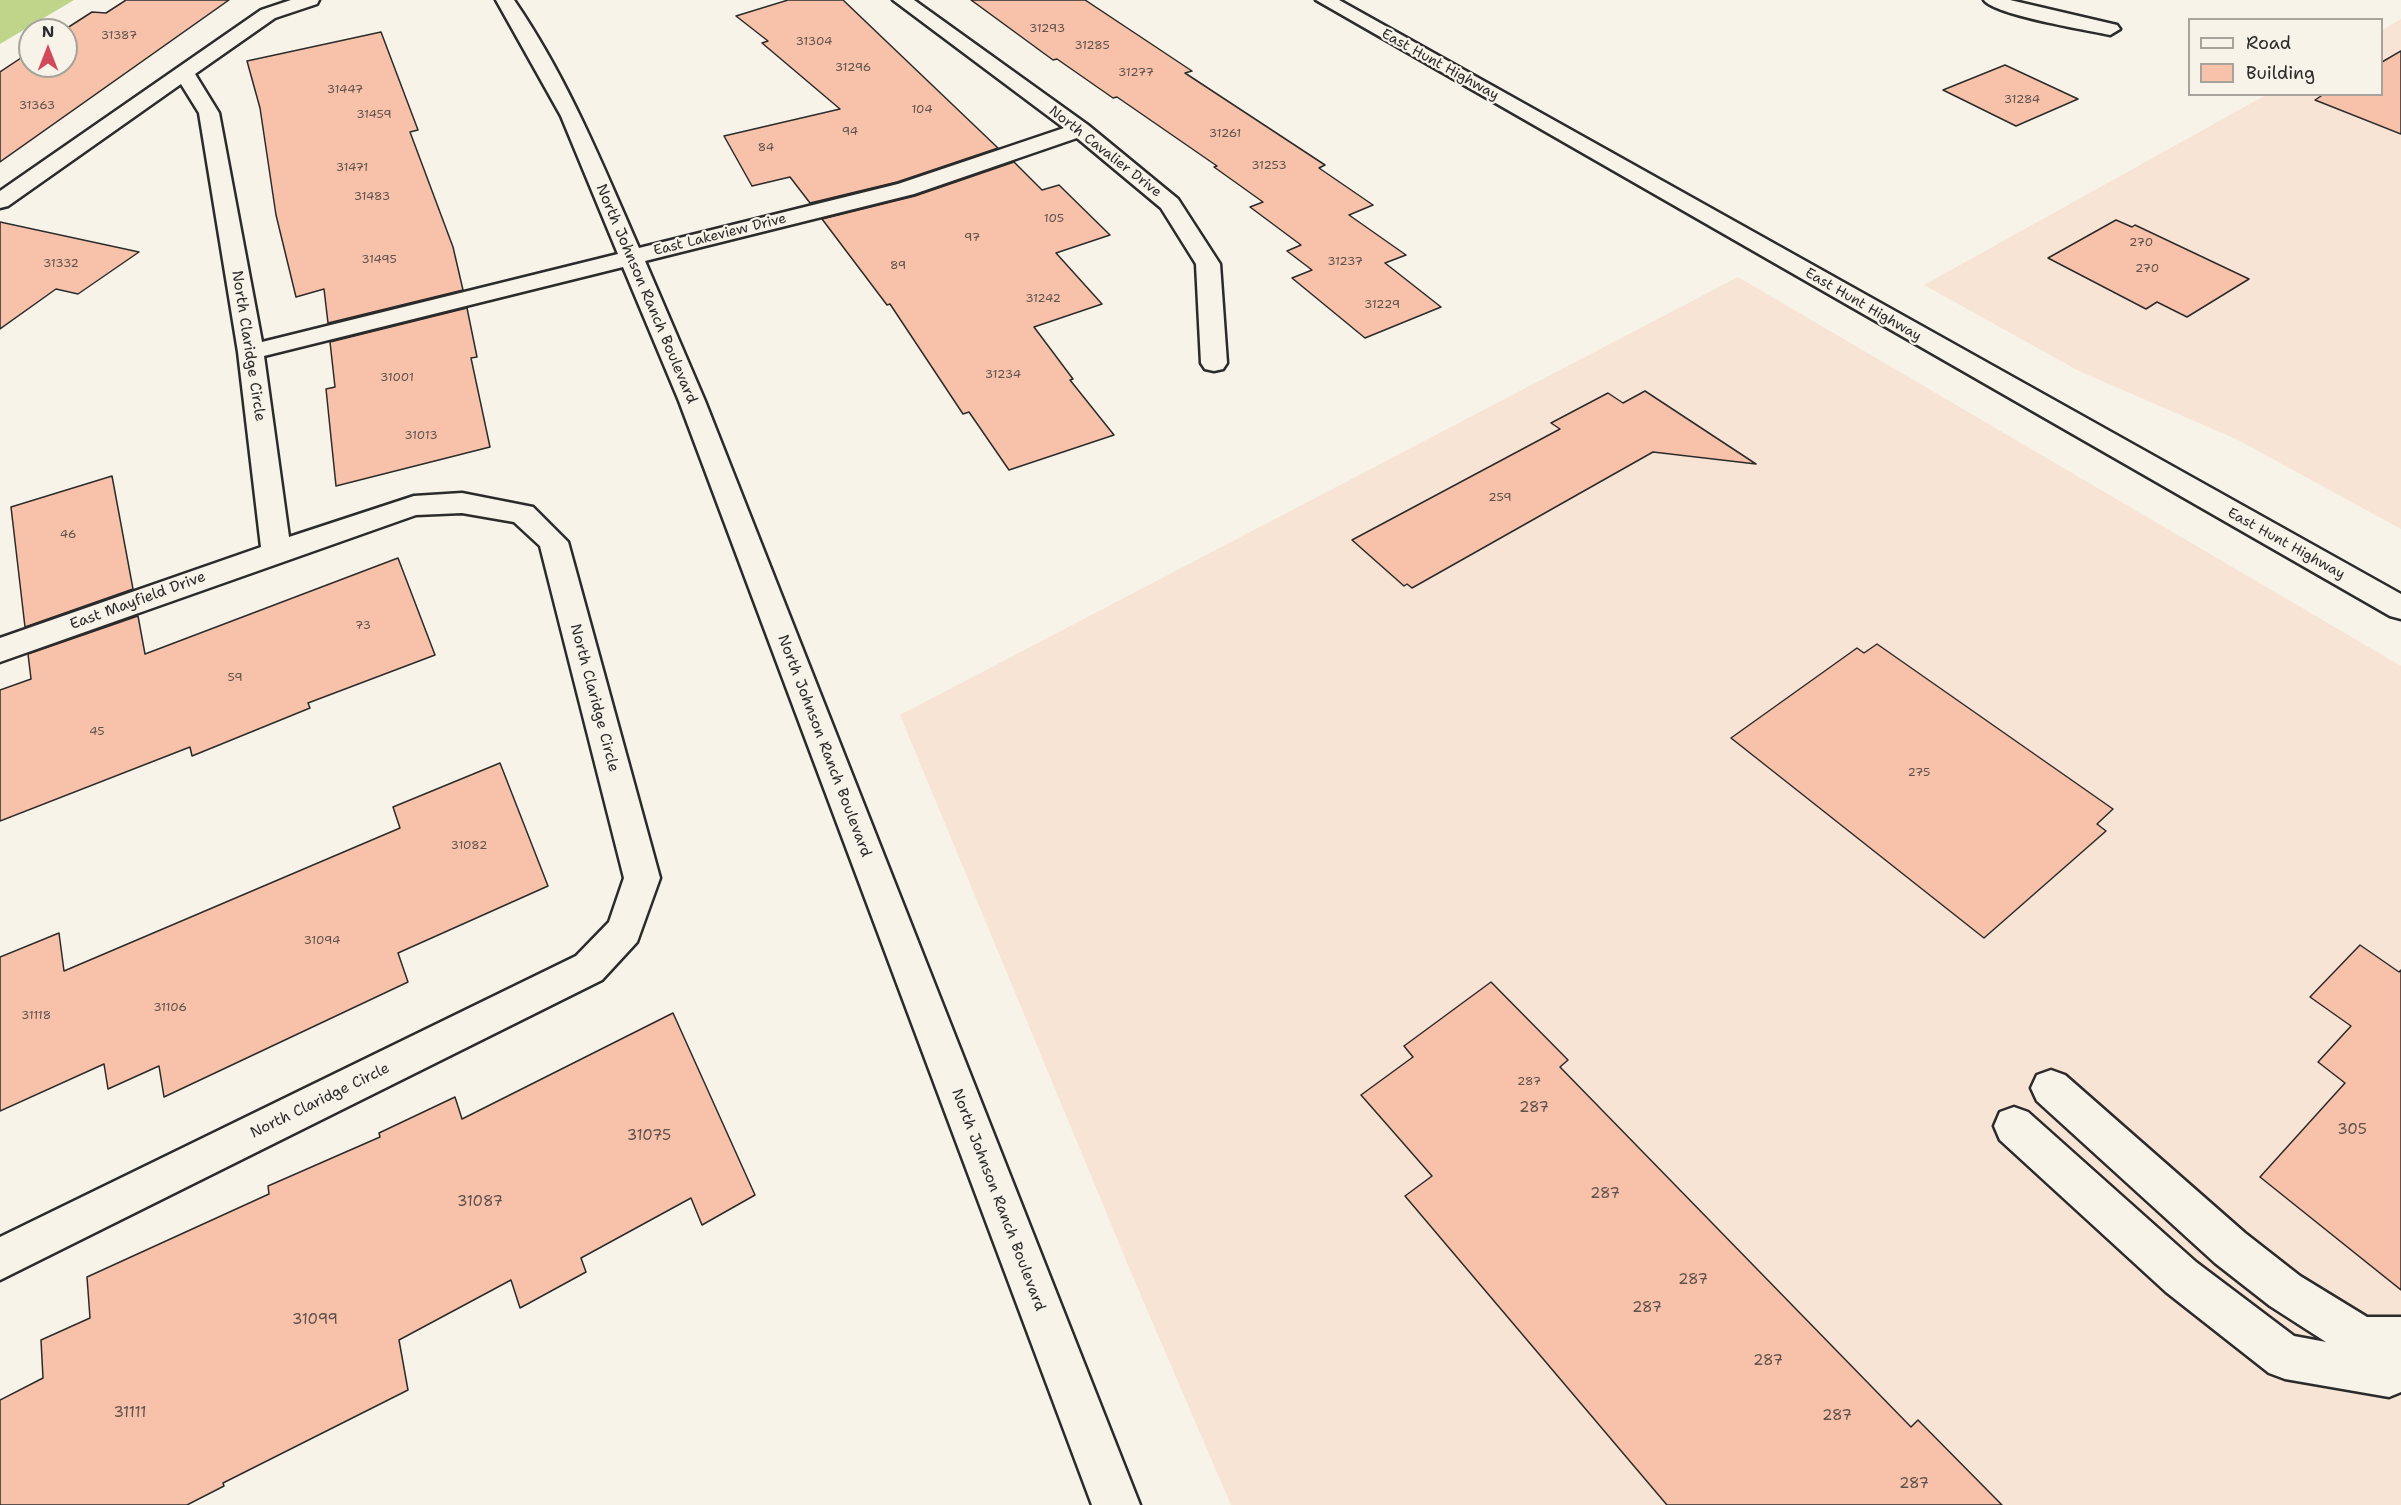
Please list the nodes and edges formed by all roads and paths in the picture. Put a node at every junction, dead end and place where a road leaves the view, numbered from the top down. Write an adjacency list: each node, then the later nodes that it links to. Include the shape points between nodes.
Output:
1 (310, 0): 7 (street, via 268,14)
2 (505, 0): 10 (street, North Johnson Ranch Boulevard, via 571,116)
3 (902, 0): 8 (street, North Cavalier Drive)
4 (1325, 0): 14 (street, East Hunt Highway)
5 (1993, 0): 6 (street)
6 (2110, 29)
7 (184, 72): 9 (street); 11 (street, North Claridge Circle, via 209,113)
8 (1080, 130): 10 (street, East Lakeview Drive, via 906,189); 12 (street, North Cavalier Drive, via 1170,204 1208,264)
9 (0, 201)
10 (631, 257): 11 (street, East Lakeview Drive); 21 (street, North Johnson Ranch Boulevard, via 700,423)
11 (251, 352): 13 (street, North Claridge Circle)
12 (1214, 363)
13 (276, 552): 15 (street, East Mayfield Drive); 18 (street, North Claridge Circle, via 414,506 462,503 524,514 553,542 642,878 624,931 589,968)
14 (2401, 608)
15 (0, 651)
16 (2050, 1088): 19 (street, via 2284,1291 2362,1339)
17 (2014, 1126): 20 (street, via 2181,1277 2285,1357 2389,1375)
18 (0, 1259)
19 (2401, 1340)
20 (2401, 1368)
21 (1116, 1505)

